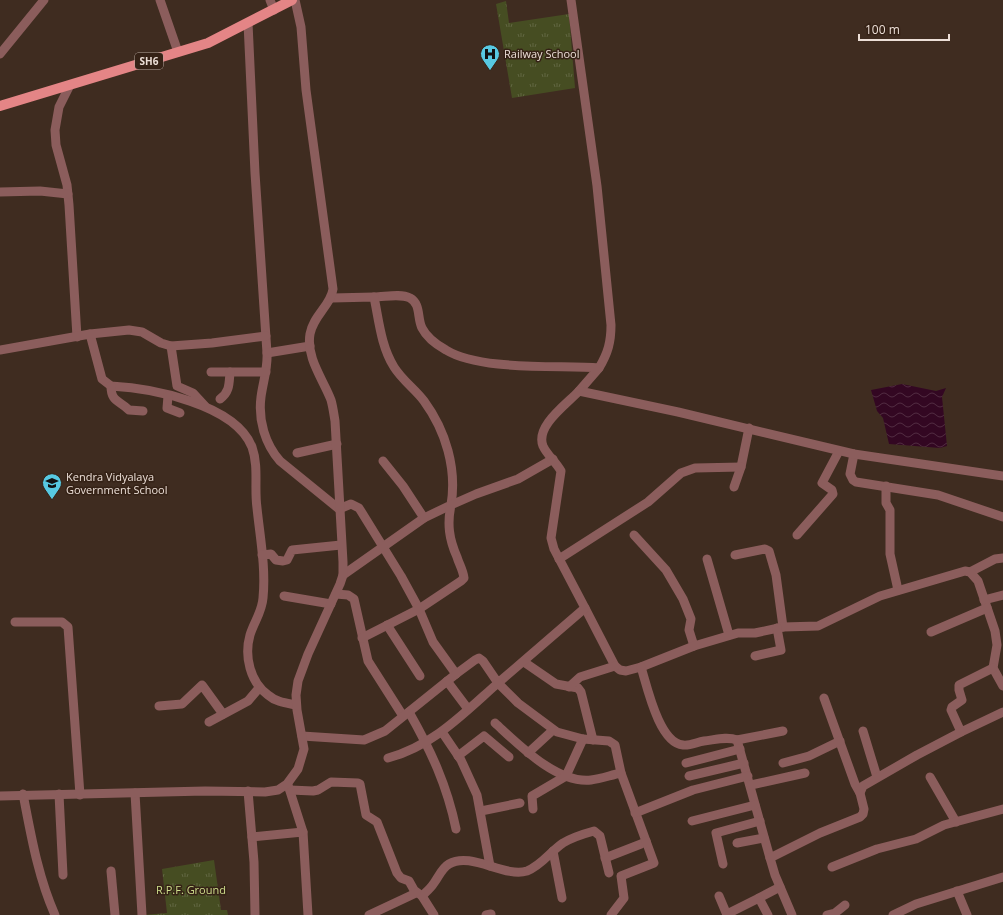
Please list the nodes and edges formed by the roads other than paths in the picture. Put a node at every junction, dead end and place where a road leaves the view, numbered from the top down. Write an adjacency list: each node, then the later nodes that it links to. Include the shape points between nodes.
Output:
1 (44, 0): 9 (street)
2 (160, 0): 8 (street)
3 (270, 0): 6 (street)
4 (294, 0): 6 (main road, SH6); 15 (street, via 301,27 306,90 333,289)
5 (572, 0): 23 (street, via 597,186 611,325 611,341 607,356)
6 (274, 10): 7 (main road, SH6)
7 (248, 23): 8 (main road, SH6, via 208,43); 17 (street, via 254,173)
8 (178, 52): 10 (main road, SH6)
9 (0, 54)
10 (70, 86): 11 (main road, SH6); 13 (street, via 59,107 55,130)
11 (0, 106)
12 (0, 192): 13 (street, via 40,190)
13 (68, 194): 18 (street)
14 (374, 297): 15 (street); 23 (street, via 402,296 414,301 418,307 421,326 433,342 465,358 515,365); 47 (street, via 387,354 394,368 424,402 441,433 448,452 454,487)
15 (332, 298): 20 (street, via 314,322)
16 (90, 334): 18 (street); 19 (street, via 136,331); 27 (street, via 102,379)
17 (266, 336): 19 (street); 22 (street)
18 (77, 337): 21 (street)
19 (171, 346): 31 (street, via 177,386 193,393)
20 (310, 346): 22 (street); 37 (street, via 314,363 332,402)
21 (0, 350)
22 (268, 353): 26 (street)
23 (599, 368): 28 (street)
24 (211, 372): 25 (street)
25 (230, 372): 26 (street); 30 (street, via 229,389)
26 (266, 372): 35 (street, via 261,398)
27 (111, 386): 29 (street, via 148,390); 32 (street, via 114,400 123,403 129,410)
28 (579, 391): 34 (street); 41 (street, via 543,428 542,444)
29 (168, 396): 31 (street); 33 (street, via 167,408)
30 (220, 399)
31 (205, 407): 36 (street, via 236,426)
32 (143, 411)
33 (180, 413)
34 (749, 428): 38 (street); 43 (street)
35 (264, 431): 36 (street); 48 (street, via 268,444 280,461)
36 (247, 438): 55 (street, via 252,447 256,471)
37 (337, 444): 39 (street); 48 (street)
38 (839, 450): 40 (street); 52 (street, via 822,483 833,491 833,494)
39 (297, 453)
40 (854, 454): 44 (street); 45 (street, via 850,474 853,480)
41 (552, 459): 47 (street, via 518,479); 58 (street, via 561,471 551,538)
42 (382, 461): 50 (street, via 403,486)
43 (741, 467): 46 (street); 58 (street, via 695,468 681,473 648,502)
44 (1003, 476)
45 (886, 486): 49 (street, via 938,495); 62 (street, via 886,503 890,510 890,554)
46 (734, 487)
47 (451, 505): 50 (street); 69 (street, via 448,530 464,578 462,582)
48 (339, 509): 53 (street); 54 (street, via 355,504)
49 (1003, 517)
50 (424, 518): 54 (street)
51 (634, 535): 76 (street, via 666,570 684,599 691,619 689,630)
52 (798, 535)
53 (342, 545): 55 (street, via 292,550 287,560 283,561 276,560 271,554); 61 (street)
54 (383, 546): 61 (street); 69 (street)
55 (262, 555): 88 (street, via 263,600 250,635 248,655)
56 (735, 555): 72 (street, via 765,549 769,551 776,575)
57 (1003, 558): 60 (street, via 995,559)
58 (559, 559): 68 (street)
59 (707, 559): 74 (street)
60 (970, 572): 62 (street, via 965,571); 67 (street, via 978,581)
61 (342, 575): 63 (street)
62 (898, 590): 72 (street, via 818,626)
63 (336, 594): 66 (street); 75 (street, via 348,595 354,599)
64 (1003, 595): 67 (street)
65 (284, 596): 66 (street)
66 (331, 604): 90 (street, via 302,670)
67 (985, 604): 73 (street); 81 (street, via 997,645)
68 (585, 608): 78 (street, via 543,642); 79 (street)
69 (419, 609): 71 (street); 82 (street, via 433,642)
70 (15, 622): 132 (street, via 62,622 68,627)
71 (388, 625): 75 (street); 83 (street)
72 (780, 628): 74 (street); 77 (street, via 781,650)
73 (931, 632)
74 (729, 635): 76 (street)
75 (362, 638): 95 (street, via 373,671)
76 (694, 646): 80 (street)
77 (755, 656)
78 (524, 662): 85 (street); 87 (street, via 556,684)
79 (615, 666): 80 (street, via 626,671); 87 (street, via 580,677)
80 (641, 667): 108 (street, via 663,728 674,742 682,745 732,738)
81 (993, 668): 86 (street); 102 (street, via 959,685 962,700 951,710)
82 (456, 674): 84 (street); 85 (street, via 480,658)
83 (420, 676)
84 (447, 681): 92 (street); 95 (street)
85 (498, 683): 92 (street); 98 (street, via 518,703)
86 (1003, 686)
87 (569, 687): 105 (street, via 574,686 581,692)
88 (260, 688): 90 (street, via 280,702); 94 (street, via 248,701)
89 (824, 698): 106 (street)
90 (296, 705): 103 (street)
91 (159, 706): 94 (street, via 182,704 202,685)
92 (468, 710): 101 (street)
93 (1003, 712): 102 (street)
94 (223, 714): 96 (street)
95 (406, 714): 103 (street, via 385,730 364,740); 107 (street)
96 (209, 722)
97 (495, 723): 109 (street)
98 (553, 730): 104 (street); 109 (street)
99 (783, 731): 108 (street)
100 (863, 731): 122 (street)
101 (442, 732): 107 (street); 110 (street)
102 (961, 732): 122 (street)
103 (302, 736): 125 (street, via 304,749)
104 (583, 740): 105 (street); 120 (street)
105 (593, 740): 117 (street, via 609,741 614,745)
106 (840, 741): 116 (street, via 809,756); 129 (street)
107 (427, 742): 111 (street); 143 (street, via 447,790)
108 (739, 745): 113 (street); 115 (street)
109 (528, 753): 120 (street, via 540,763)
110 (458, 756): 112 (street, via 484,736); 138 (street, via 471,779)
111 (388, 758)
112 (509, 758)
113 (696, 760): 114 (street); 119 (street)
114 (686, 763)
115 (744, 763): 119 (street); 124 (street)
116 (783, 763)
117 (621, 773): 120 (street, via 592,780); 139 (street)
118 (805, 773): 124 (street)
119 (699, 774): 121 (street); 126 (street)
120 (566, 776): 137 (street, via 532,796)
121 (689, 776)
122 (877, 777): 129 (street, via 863,786)
123 (930, 777): 142 (street)
124 (749, 780): 126 (street); 135 (street)
125 (289, 787): 127 (street, via 265,792); 144 (street); 161 (street, via 313,791 332,782 358,782 362,788 366,815 377,822 397,874 409,881)
126 (703, 787): 139 (street)
127 (248, 791): 128 (street); 145 (street)
128 (135, 793): 132 (street); 168 (street)
129 (860, 793): 151 (street, via 864,809 860,817 820,833)
130 (23, 794): 131 (street); 133 (street); 166 (street, via 36,858)
131 (59, 794): 132 (street); 157 (street)
132 (80, 795)
133 (0, 796)
134 (520, 803): 138 (street)
135 (756, 805): 140 (street); 141 (street)
136 (1003, 809): 142 (street)
137 (533, 810)
138 (481, 811): 153 (street)
139 (635, 813): 147 (street)
140 (692, 821)
141 (760, 821): 146 (street); 152 (street, via 716,833)
142 (956, 822): 154 (street, via 916,839 877,849)
143 (456, 829)
144 (303, 832): 145 (street); 170 (street)
145 (252, 837): 169 (street)
146 (764, 838): 148 (street); 151 (street)
147 (646, 841): 150 (street); 173 (street, via 654,863 621,876 624,898)
148 (737, 843)
149 (552, 851): 150 (street, via 576,836 594,831 600,836); 153 (street, via 526,871); 163 (street)
150 (605, 858): 156 (street)
151 (770, 858): 159 (street)
152 (723, 864)
153 (490, 866): 161 (street, via 468,861 449,864 434,883)
154 (832, 867)
155 (111, 871): 167 (street)
156 (609, 873)
157 (63, 875)
158 (1003, 877): 160 (street)
159 (780, 887): 164 (street); 176 (street)
160 (957, 891): 178 (street, via 916,904); 179 (street)
161 (419, 895): 171 (street); 172 (street)
162 (719, 896): 174 (street)
163 (562, 898)
164 (759, 898): 174 (street); 175 (street)
165 (845, 905): 177 (street)
166 (55, 915)
167 (115, 915)
168 (142, 915)
169 (255, 915)
170 (308, 915)
171 (369, 915)
172 (434, 915)
173 (611, 915)
174 (727, 915)
175 (768, 915)
176 (792, 915)
177 (828, 915)
178 (894, 915)
179 (967, 915)

